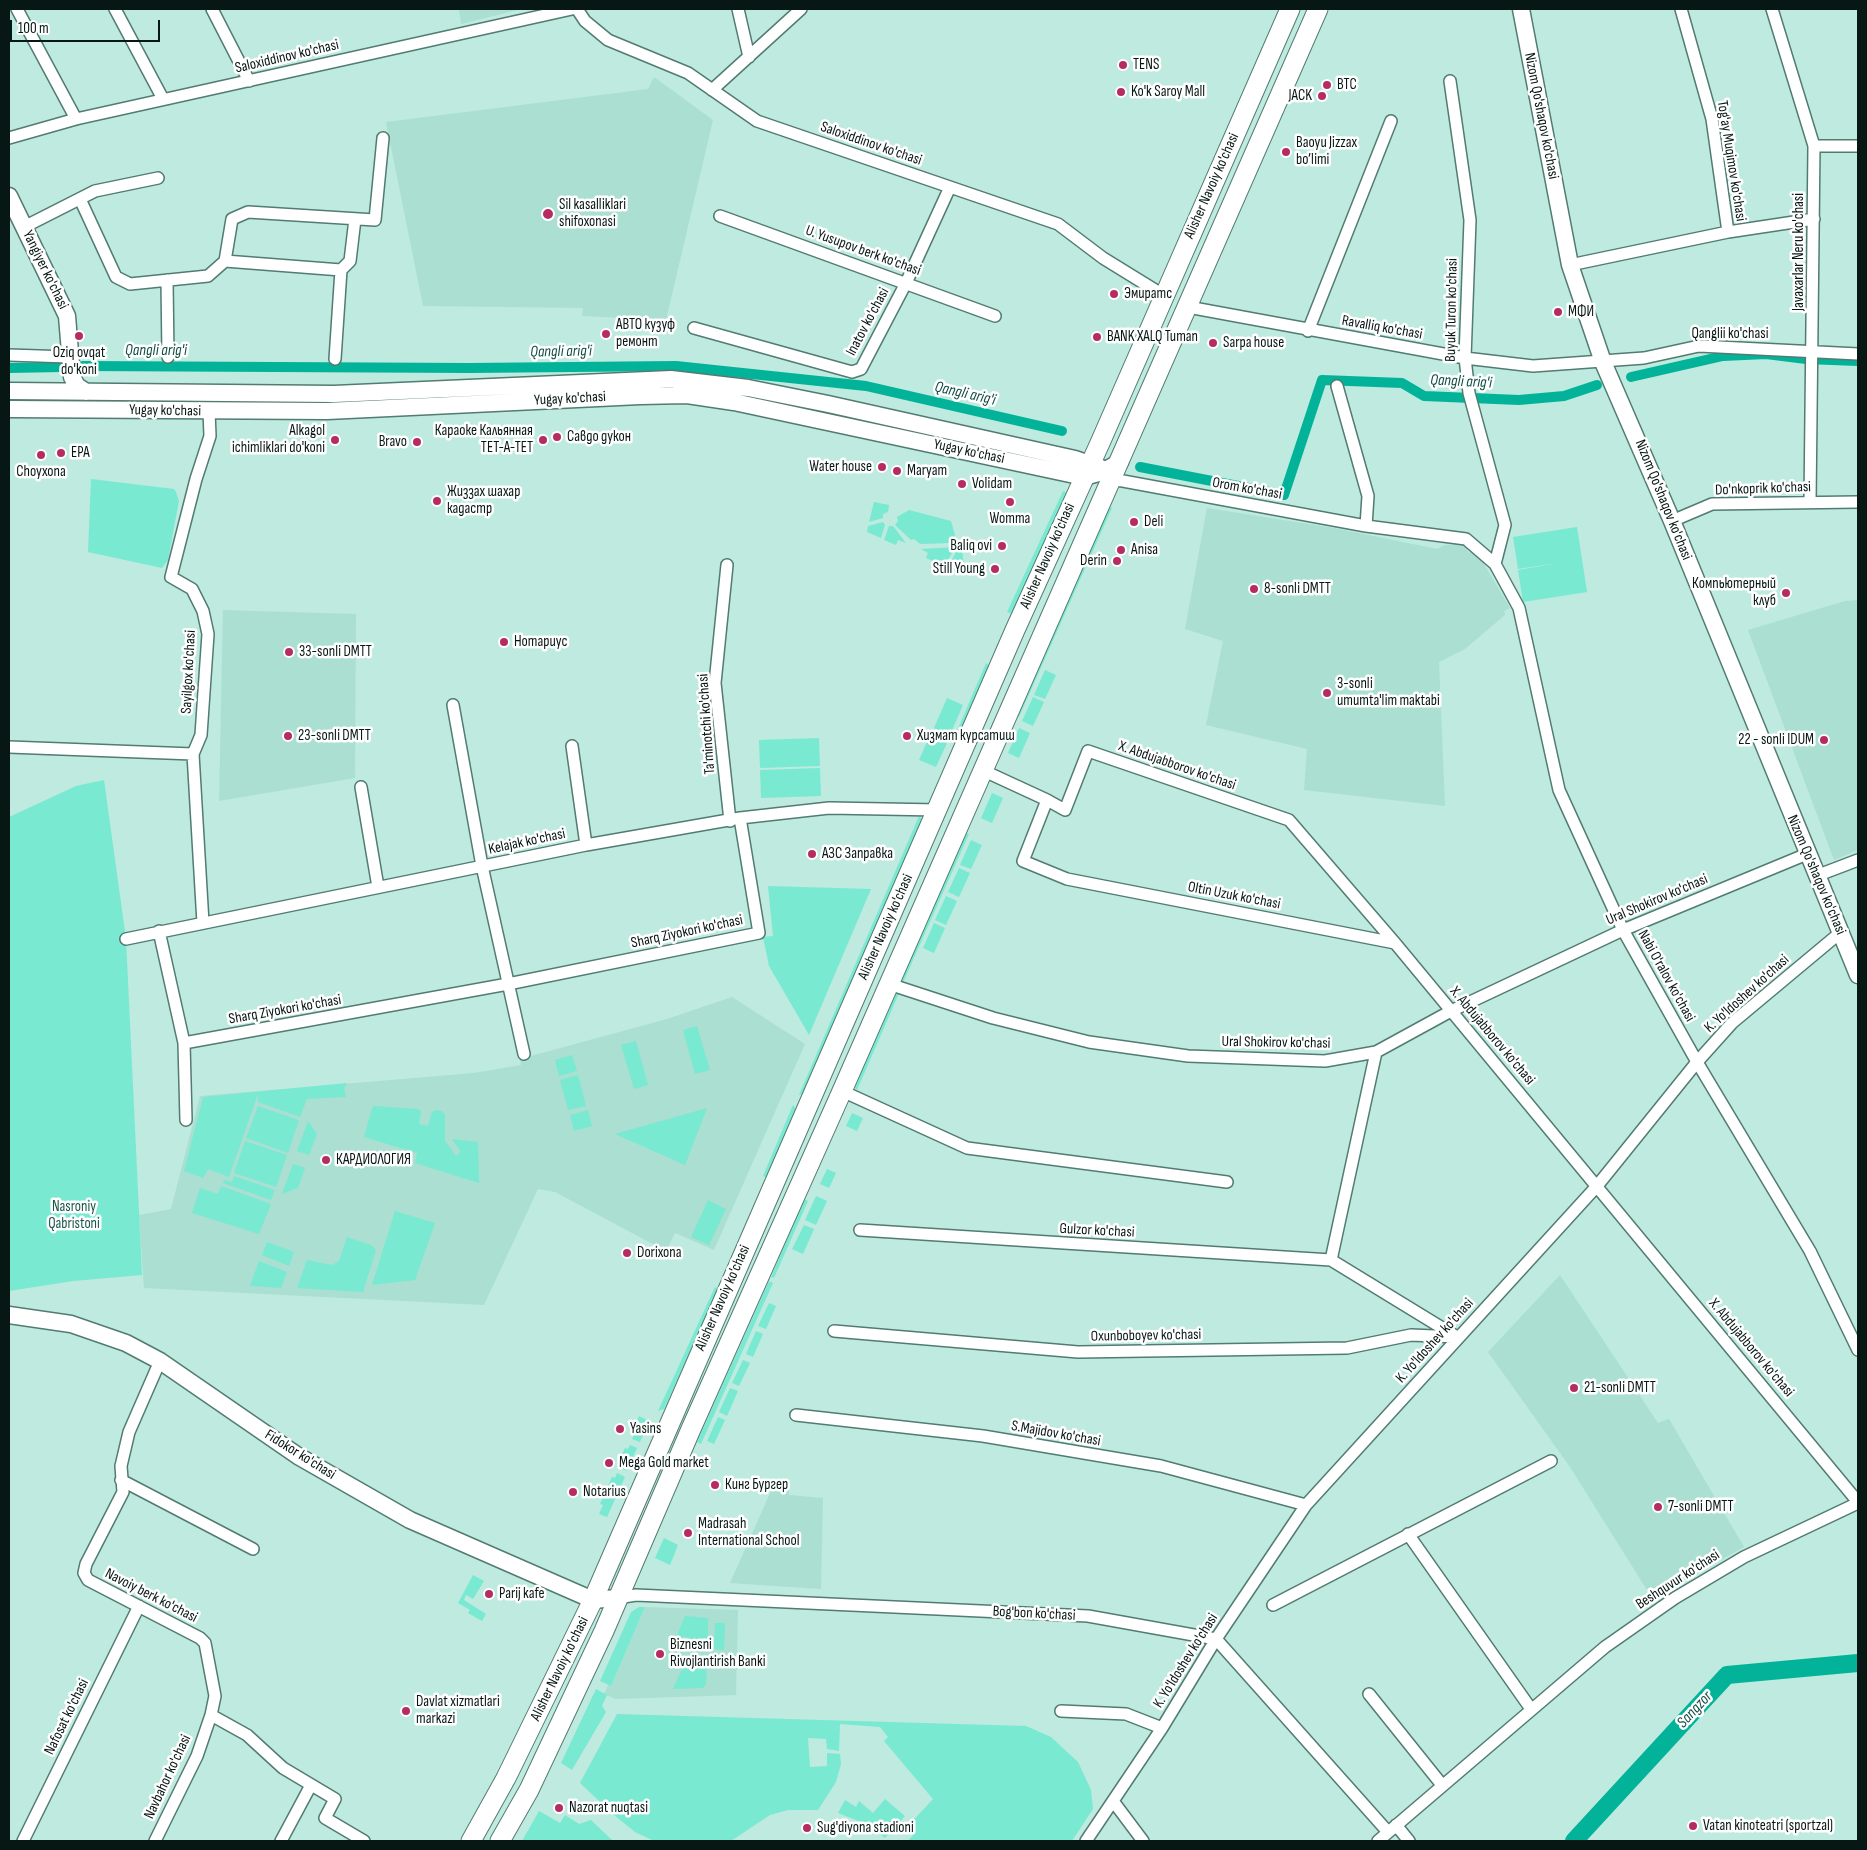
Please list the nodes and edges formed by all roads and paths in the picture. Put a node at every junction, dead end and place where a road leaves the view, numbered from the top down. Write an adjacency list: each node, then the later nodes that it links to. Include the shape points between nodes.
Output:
1 (17, 9): 18 (street)
2 (115, 9): 17 (street)
3 (212, 9): 14 (street)
4 (572, 9): 14 (street, Saloxiddinov ko'chasi)
5 (576, 9): 16 (street, Saloxiddinov ko'chasi, via 608,40 688,73)
6 (738, 9): 13 (street)
7 (801, 9): 13 (street)
8 (1290, 9): 24 (main road, Alisher Navoiy ko'chasi)
9 (1318, 9): 26 (main road, Alisher Navoiy ko'chasi)
10 (1521, 9): 36 (main road, Nizom Qo'shaqov ko'chasi)
11 (1681, 9): 34 (street, Tog'ay Muqimov ko'chasi, via 1712,119)
12 (1772, 9): 22 (street, Javaxarlar Neru ko'chasi)
13 (749, 57): 16 (street)
14 (249, 81): 17 (street, Saloxiddinov ko'chasi)
15 (1450, 81): 50 (street, Buyuk Turon ko'chasi, via 1470,220)
16 (712, 90): 27 (street, Saloxiddinov ko'chasi, via 758,121)
17 (163, 99): 18 (street, Saloxiddinov ko'chasi)
18 (76, 119): 20 (street, Saloxiddinov ko'chasi)
19 (1391, 121): 44 (street)
20 (9, 138)
21 (382, 138): 32 (street, via 375,220)
22 (1814, 146): 23 (street); 31 (street, Javaxarlar Neru ko'chasi)
23 (1858, 146)
24 (1220, 168): 26 (main road); 40 (main road, Alisher Navoiy ko'chasi)
25 (158, 178): 29 (street, via 95,191)
26 (1244, 178): 41 (main road, Alisher Navoiy ko'chasi)
27 (950, 187): 39 (street, Inatov ko'chasi); 40 (street, Saloxiddinov ko'chasi, via 1058,224 1103,258)
28 (9, 196): 33 (main road, Yangiyer ko'chasi)
29 (80, 199): 33 (street); 38 (street, via 116,278 130,284)
30 (720, 216): 39 (street, U. Yusupov berk ko'chasi)
31 (1814, 218): 34 (street, Tog'ay Muqimov ko'chasi); 47 (street, Javaxarlar Neru ko'chasi)
32 (356, 219): 35 (street, via 248,212 232,219); 37 (street, via 350,261)
33 (24, 227): 48 (main road, Yangiyer ko'chasi, via 67,316)
34 (1728, 232): 36 (street, Tog'ay Muqimov ko'chasi)
35 (225, 261): 37 (street); 38 (street, via 208,276)
36 (1570, 265): 52 (main road, Nizom Qo'shaqov ko'chasi)
37 (341, 270): 51 (street)
38 (167, 280): 49 (street)
39 (906, 283): 42 (street, U. Yusupov berk ko'chasi); 43 (street, Inatov ko'chasi, via 862,369 852,372)
40 (1163, 295): 60 (main road, Alisher Navoiy ko'chasi)
41 (1188, 307): 44 (street, Ravalliq ko'chasi); 60 (main road, Alisher Navoiy ko'chasi)
42 (995, 316)
43 (694, 328)
44 (1308, 331): 50 (street, Ravalliq ko'chasi)
45 (1858, 354): 47 (street, Qanglii ko'chasi)
46 (9, 355): 48 (street)
47 (1813, 356): 52 (street, Qanglii ko'chasi, via 1699,346 1644,358); 61 (street, Javaxarlar Neru ko'chasi)
48 (69, 357): 53 (main road, Yangiyer ko'chasi)
49 (168, 357)
50 (1465, 358): 52 (street, Ravalliq ko'chasi, via 1533,366); 65 (street, Buyuk Turon ko'chasi, via 1472,405 1505,525)
51 (335, 360)
52 (1603, 362): 63 (main road, Nizom Qo'shaqov ko'chasi)
53 (72, 377): 56 (main road); 57 (main road)
54 (1337, 386): 64 (street, via 1368,496)
55 (9, 391): 56 (main road, Yugay ko'chasi)
56 (57, 392): 57 (main road, Yugay ko'chasi)
57 (86, 392): 60 (main road, Yugay ko'chasi, via 334,394 671,379 765,391)
58 (9, 409): 59 (main road, Yugay ko'chasi)
59 (209, 411): 60 (main road, Yugay ko'chasi, via 327,411 687,395); 70 (street, Sayilgox ko'chasi, via 210,436 171,577 192,589 203,611 208,634 200,735)
60 (1097, 473): 64 (street, Orom ko'chasi); 71 (main road, Alisher Navoiy ko'chasi, via 1102,500); 74 (main road, Alisher Navoiy ko'chasi)
61 (1810, 502): 62 (street, Do'nkoprik ko'chasi); 63 (street, Do'nkoprik ko'chasi, via 1712,504)
62 (1858, 502)
63 (1672, 521): 77 (main road, Nizom Qo'shaqov ko'chasi)
64 (1366, 526): 65 (street, Orom ko'chasi, via 1466,539)
65 (1495, 564): 83 (street, Nabi O'ralov ko'chasi, via 1519,608 1559,790)
66 (727, 566): 75 (street, Ta'minotchi ko'chasi, via 715,683)
67 (453, 705): 79 (street)
68 (572, 746): 76 (street)
69 (9, 747): 70 (street)
70 (193, 754): 82 (street, Sayilgox ko'chasi)
71 (982, 770): 73 (street); 90 (main road, Alisher Navoiy ko'chasi)
72 (361, 787): 81 (street)
73 (1047, 800): 87 (street, Oltin Uzuk ko'chasi, via 1023,861 1067,879); 87 (street, X. Abdujabborov ko'chasi, via 1065,810 1088,751 1290,820)
74 (938, 810): 75 (street, Kelajak ko'chasi, via 829,808); 98 (main road, Alisher Navoiy ko'chasi)
75 (735, 820): 76 (street, Kelajak ko'chasi); 89 (street, Sharq Ziyokori ko'chasi, via 758,933)
76 (586, 845): 79 (street, Kelajak ko'chasi)
77 (1807, 854): 80 (main road, Nizom Qo'shaqov ko'chasi); 83 (street, Ural Shokirov ko'chasi)
78 (1858, 860): 80 (street)
79 (482, 866): 81 (street, Kelajak ko'chasi); 89 (street)
80 (1816, 876): 85 (main road, Nizom Qo'shaqov ko'chasi)
81 (378, 887): 82 (street, Kelajak ko'chasi)
82 (203, 923): 84 (street, Kelajak ko'chasi)
83 (1623, 930): 91 (street, Ural Shokirov ko'chasi); 95 (street, Nabi O'ralov ko'chasi)
84 (159, 931): 86 (street, Kelajak ko'chasi); 92 (street)
85 (1841, 932): 88 (main road, Nizom Qo'shaqov ko'chasi); 95 (street, K. Yo'ldoshev ko'chasi, via 1732,1023)
86 (126, 939)
87 (1395, 943): 91 (street, X. Abdujabborov ko'chasi)
88 (1858, 975)
89 (508, 984): 92 (street, Sharq Ziyokori ko'chasi); 94 (street)
90 (889, 984): 93 (street, Ural Shokirov ko'chasi, via 993,1018 1089,1042 1188,1056 1325,1061); 96 (main road, Alisher Navoiy ko'chasi)
91 (1451, 1011): 93 (street, Ural Shokirov ko'chasi); 101 (street, X. Abdujabborov ko'chasi)
92 (184, 1044): 97 (street)
93 (1376, 1052): 103 (street)
94 (524, 1054)
95 (1697, 1062): 101 (street, K. Yo'ldoshev ko'chasi); 107 (street, Nabi O'ralov ko'chasi, via 1810,1251)
96 (842, 1091): 99 (main road, Alisher Navoiy ko'chasi); 100 (street, via 967,1148)
97 (186, 1120)
98 (790, 1146): 99 (main road); 117 (main road, Alisher Navoiy ko'chasi)
99 (813, 1156): 116 (main road, Alisher Navoiy ko'chasi)
100 (1227, 1182)
101 (1597, 1186): 106 (street, K. Yo'ldoshev ko'chasi); 112 (street, X. Abdujabborov ko'chasi)
102 (860, 1230): 103 (street, Gulzor ko'chasi)
103 (1331, 1260): 106 (street, Gulzor ko'chasi)
104 (9, 1315): 108 (main road, Fidokor ko'chasi, via 71,1324 126,1343)
105 (834, 1331): 106 (street, Oxunboboyev ko'chasi, via 1078,1352 1347,1348 1411,1335)
106 (1458, 1338): 113 (street, K. Yo'ldoshev ko'chasi)
107 (1858, 1350)
108 (160, 1361): 111 (street, via 129,1432 120,1466); 117 (main road, Fidokor ko'chasi, via 298,1456 361,1493 410,1520)
109 (796, 1415): 113 (street, S.Majidov ko'chasi, via 983,1436 1161,1466)
110 (1551, 1461): 114 (street)
111 (121, 1480): 115 (street); 119 (street, Navoiy berk ko'chasi, via 123,1492 84,1574 88,1580)
112 (1858, 1502): 123 (street, Beshquvur ko'chasi, via 1744,1557 1675,1598 1605,1647)
113 (1306, 1506): 120 (street, K. Yo'ldoshev ko'chasi)
114 (1408, 1534): 118 (street); 123 (street)
115 (253, 1549)
116 (618, 1598): 117 (main road, Bog'bon ko'chasi); 120 (street, Bog'bon ko'chasi, via 636,1595 1088,1616); 136 (main road, Alisher Navoiy ko'chasi, via 538,1770)
117 (593, 1600): 135 (main road, Alisher Navoiy ko'chasi)
118 (1273, 1605)
119 (139, 1606): 122 (street, Navoiy berk ko'chasi, via 205,1643); 131 (street, Nafosat ko'chasi)
120 (1216, 1639): 126 (street, K. Yo'ldoshev ko'chasi); 130 (street)
121 (1369, 1694): 128 (street)
122 (215, 1696): 125 (street, Navbahor ko'chasi)
123 (1531, 1709): 128 (street, Beshquvur ko'chasi)
124 (1060, 1711): 126 (street, via 1126,1714)
125 (211, 1715): 127 (street, via 247,1734 283,1768); 132 (street, Navbahor ko'chasi, via 197,1756)
126 (1162, 1728): 129 (street, K. Yo'ldoshev ko'chasi)
127 (311, 1785): 133 (street); 134 (street, via 335,1799 325,1818)
128 (1442, 1785): 130 (street, Beshquvur ko'chasi)
129 (1113, 1801): 137 (street, K. Yo'ldoshev ko'chasi); 138 (street)
130 (1392, 1829): 139 (street, Beshquvur ko'chasi); 140 (street)
131 (23, 1841)
132 (155, 1841)
133 (281, 1841)
134 (364, 1841)
135 (472, 1841)
136 (500, 1841)
137 (1086, 1841)
138 (1143, 1841)
139 (1378, 1841)
140 (1409, 1841)

